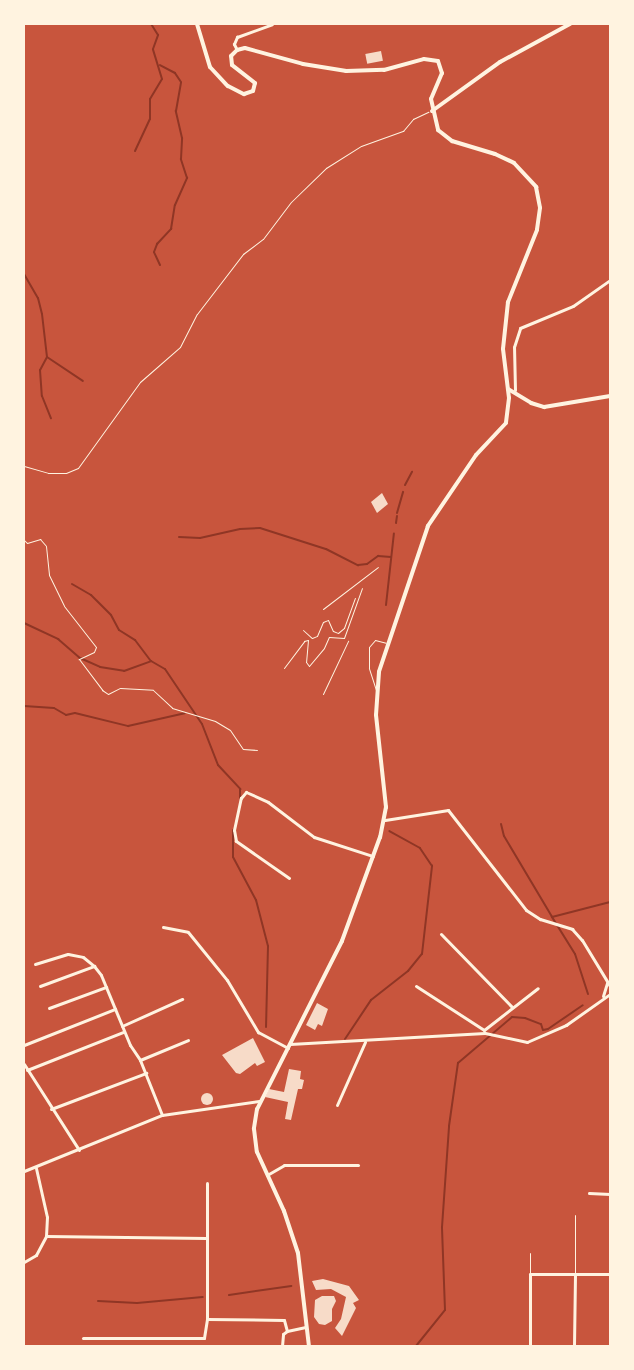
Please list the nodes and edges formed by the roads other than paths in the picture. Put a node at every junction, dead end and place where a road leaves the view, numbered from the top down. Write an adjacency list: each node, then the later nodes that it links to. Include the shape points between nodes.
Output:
1 (196, 24): 4 (street, via 216,77 248,94 255,83 232,65 231,56)
2 (272, 24): 4 (street, via 237,36)
3 (570, 24): 5 (street, via 500,62)
4 (236, 50): 5 (street, via 245,48 303,64 346,71 384,70 432,58 442,65 442,71 431,99)
5 (432, 111): 7 (street, via 438,130 444,137 514,163 530,178 539,196 537,230 507,310 504,349)
6 (610, 280): 8 (street, via 573,306 520,328 514,347)
7 (508, 389): 8 (street); 10 (street, via 507,416 502,430 476,455 428,526 410,587)
8 (515, 390): 9 (street, via 526,401 544,407)
9 (610, 396)
10 (387, 644): 11 (street); 11 (lane, via 375,640 369,647 369,668)
11 (376, 690): 12 (street)
12 (384, 820): 13 (street); 19 (street, via 448,810 526,910 572,929)
13 (373, 856): 14 (street, via 314,837 268,802 246,792 234,830 236,841); 36 (street, via 351,921)
14 (289, 878)
15 (163, 927): 36 (street, via 188,932 227,980 258,1032)
16 (441, 934): 27 (street)
17 (35, 964): 18 (street, via 68,954 83,957)
18 (94, 966): 20 (street); 22 (street)
19 (609, 984): 25 (street)
20 (40, 986)
21 (416, 986): 32 (street)
22 (106, 987): 28 (street); 29 (street)
23 (538, 988): 27 (street)
24 (610, 994): 25 (street)
25 (603, 996): 32 (street, via 566,1025 537,1039 522,1041)
26 (182, 999): 30 (street)
27 (512, 1007): 32 (street)
28 (49, 1008)
29 (114, 1008): 30 (street); 35 (street)
30 (122, 1026): 31 (street)
31 (123, 1032): 37 (street); 39 (street)
32 (486, 1032): 34 (street)
33 (188, 1040): 37 (street)
34 (365, 1041): 36 (street); 42 (street)
35 (24, 1045)
36 (289, 1046): 41 (street)
37 (140, 1060): 40 (street)
38 (24, 1064): 39 (street)
39 (27, 1070): 43 (street)
40 (146, 1073): 43 (street); 44 (street)
41 (259, 1101): 44 (street); 49 (street, via 255,1139)
42 (337, 1105)
43 (51, 1109): 45 (street)
44 (162, 1115): 45 (street)
45 (80, 1150): 47 (street)
46 (358, 1165): 49 (street, via 284,1165)
47 (36, 1168): 48 (street); 54 (street, via 47,1216)
48 (24, 1171)
49 (267, 1175): 62 (street, via 298,1253)
50 (207, 1183): 55 (street)
51 (589, 1194): 52 (street)
52 (610, 1194)
53 (575, 1215): 59 (lane)
54 (46, 1236): 55 (street); 57 (street, via 36,1254)
55 (206, 1238): 61 (street)
56 (530, 1253): 58 (lane)
57 (24, 1262)
58 (530, 1274): 59 (street); 67 (street)
59 (575, 1274): 60 (street); 68 (street)
60 (610, 1274)
61 (207, 1319): 63 (street, via 284,1320); 64 (street, via 204,1338)
62 (306, 1327): 63 (street); 66 (street)
63 (287, 1331): 65 (street, via 283,1334)
64 (83, 1338)
65 (282, 1346)
66 (309, 1346)
67 (530, 1346)
68 (574, 1346)

